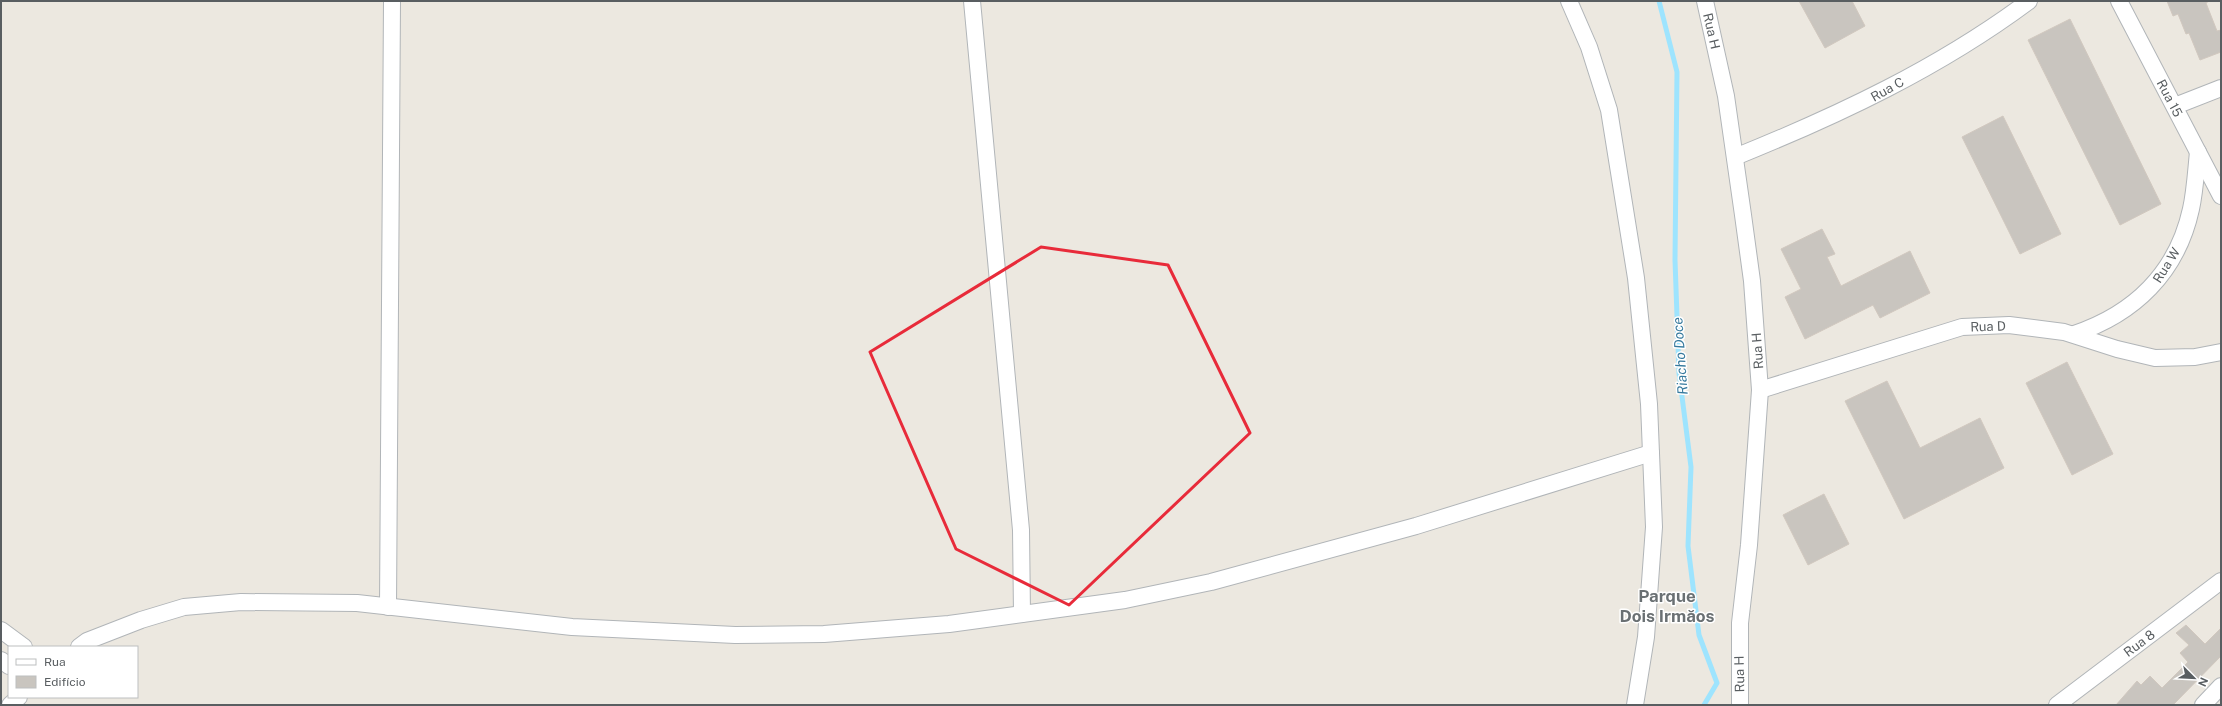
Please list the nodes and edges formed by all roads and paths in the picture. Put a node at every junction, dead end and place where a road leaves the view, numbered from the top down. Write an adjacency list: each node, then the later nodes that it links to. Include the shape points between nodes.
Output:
1 (392, 1): 17 (street)
2 (972, 1): 18 (street, via 1021,530)
3 (1569, 1): 15 (street, via 1590,48 1609,110 1636,278 1649,404)
4 (1705, 1): 10 (street, Rua H, via 1726,96)
5 (2029, 1): 10 (street, Rua C, via 1944,57 1864,102)
6 (2119, 1): 8 (street, Rua 15)
7 (2221, 88): 8 (street)
8 (2175, 106): 9 (street, Rua 15)
9 (2198, 152): 11 (street, Rua 15); 12 (street, Rua W, via 2191,209 2179,244 2166,269 2152,288 2116,316 2096,327)
10 (1735, 157): 14 (street, Rua H, via 1752,281)
11 (2221, 196)
12 (2074, 334): 13 (street, Rua D, via 2117,349 2155,358 2189,357); 14 (street, Rua D, via 2009,325 1962,327)
13 (2221, 352)
14 (1760, 390): 26 (street, Rua H, via 1749,545 1740,623)
15 (1651, 453): 18 (street, via 1416,526 1211,582 1125,600); 25 (street, via 1654,527 1646,637)
16 (2221, 581): 27 (street, Rua 8)
17 (388, 607): 18 (street, via 572,627 734,635 840,632 949,624); 21 (street, via 357,603 283,601 184,607 141,620)
18 (1022, 614)
19 (1, 630): 20 (street)
20 (23, 646)
21 (80, 646)
22 (2221, 686): 28 (street)
23 (18, 698): 24 (street)
24 (10, 705)
25 (1635, 705)
26 (1740, 705)
27 (2057, 705)
28 (2204, 705)

